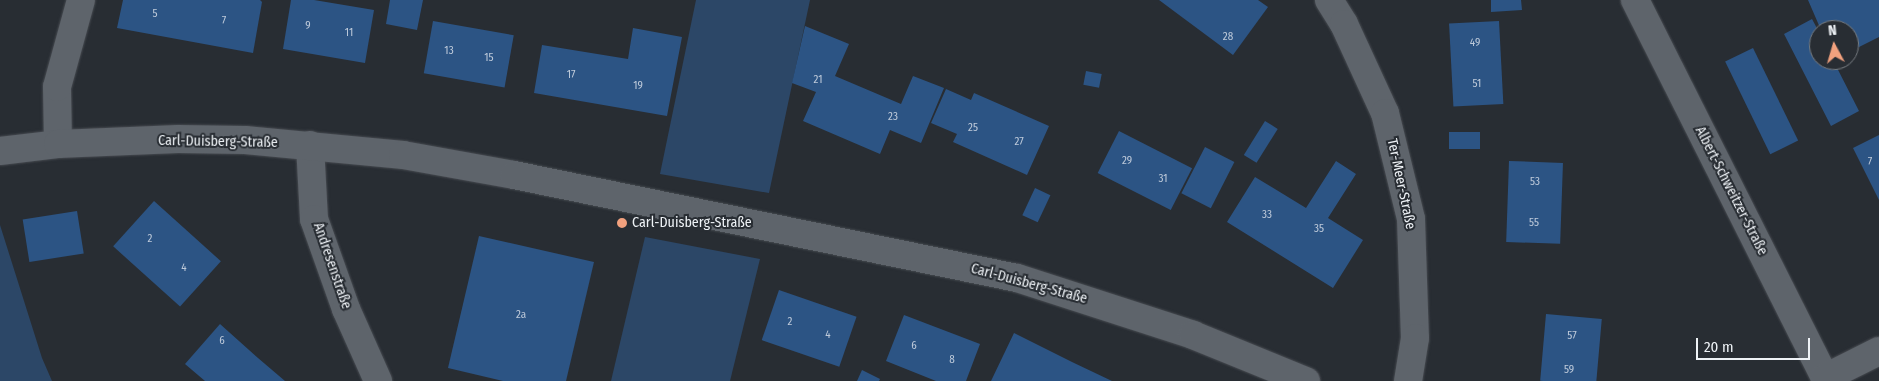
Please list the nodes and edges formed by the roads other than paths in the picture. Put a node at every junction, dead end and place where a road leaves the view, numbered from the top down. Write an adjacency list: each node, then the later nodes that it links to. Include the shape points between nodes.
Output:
1 (81, 0): 4 (street, via 57,87)
2 (1329, 0): 11 (street, Ter-Meer-Straße, via 1344,24 1385,113 1411,219 1415,338)
3 (1635, 0): 8 (street, Albert-Schweitzer-Straße)
4 (58, 144): 5 (street, Carl-Duisberg-Straße, via 178,139); 6 (street, Carl-Duisberg-Straße)
5 (310, 145): 9 (street, Andresenstraße, via 314,219 346,309); 10 (street, Carl-Duisberg-Straße, via 403,155 514,175 1017,278 1193,335)
6 (0, 151)
7 (1879, 351): 8 (street)
8 (1826, 380)
9 (378, 381)
10 (1306, 381)
11 (1408, 381)

